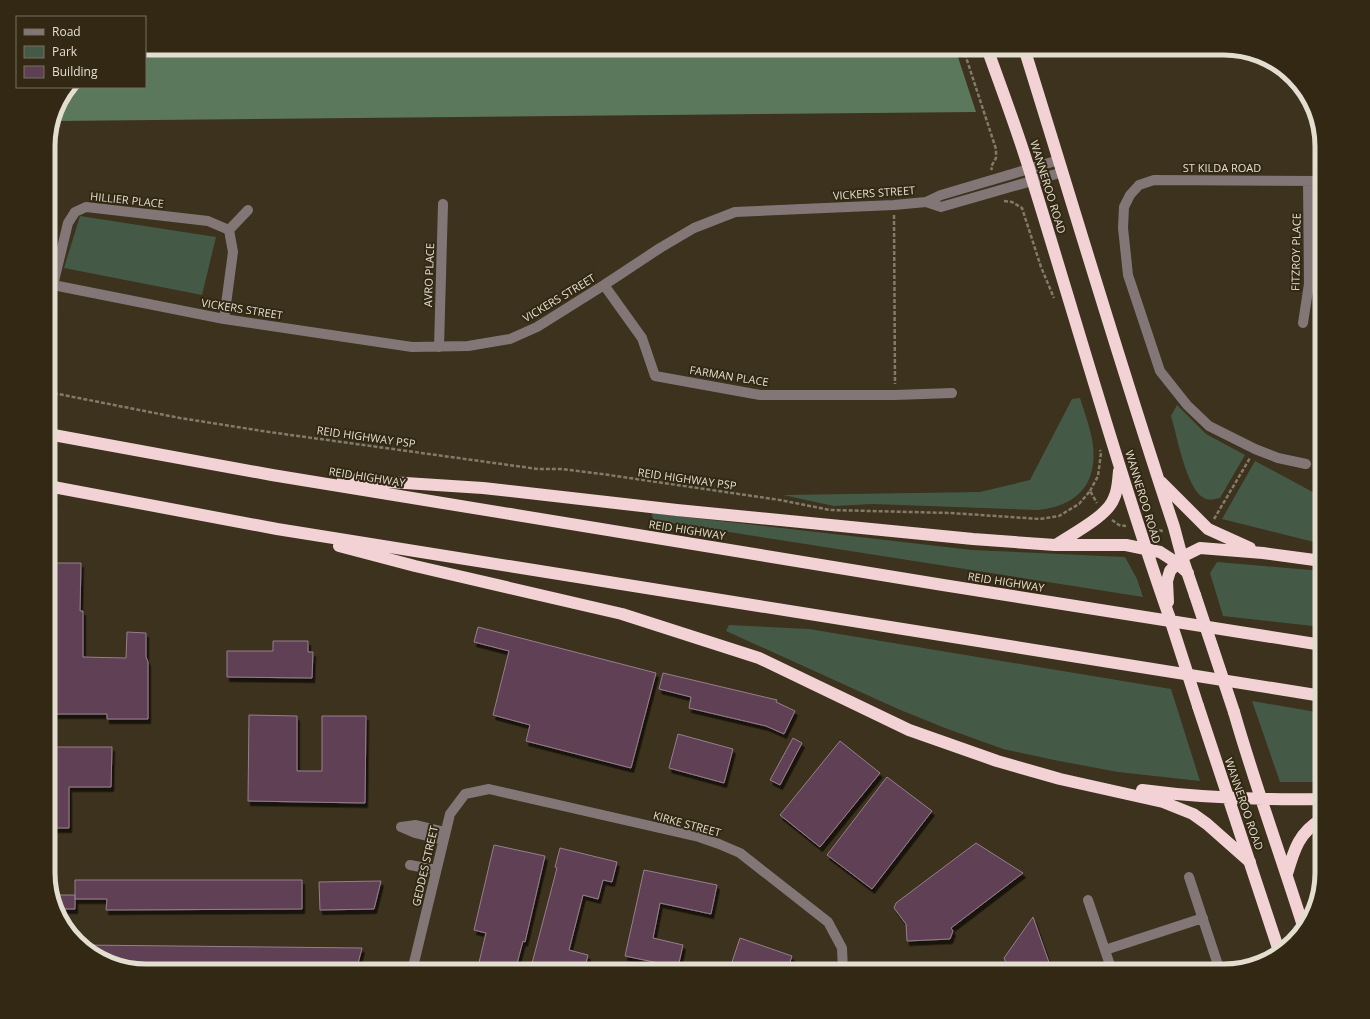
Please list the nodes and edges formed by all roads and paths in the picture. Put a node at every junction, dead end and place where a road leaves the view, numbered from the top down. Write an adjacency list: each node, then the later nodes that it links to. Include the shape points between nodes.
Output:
1 (965, 55): 5 (path, via 996,149)
2 (989, 55): 6 (highway, WANNEROO ROAD)
3 (1026, 55): 4 (highway, WANNEROO ROAD)
4 (1061, 166): 6 (street, VICKERS STREET); 30 (highway, WANNEROO ROAD)
5 (992, 170)
6 (1031, 175): 11 (street, VICKERS STREET, via 941,207 926,202); 28 (highway, WANNEROO ROAD)
7 (1308, 181): 8 (street, ST KILDA ROAD); 19 (street, FITZROY PLACE, via 1309,284); 26 (street, ST KILDA ROAD, via 1154,180 1139,185 1133,191 1123,215 1128,275 1160,371 1187,405 1209,426)
8 (1315, 181)
9 (1001, 200): 17 (path, via 1012,202 1022,208 1041,267)
10 (443, 204): 20 (street, AVRO PLACE)
11 (894, 205): 15 (street, VICKERS STREET, via 735,212 694,228); 23 (path)
12 (248, 210): 13 (street)
13 (230, 230): 14 (street, HILLIER PLACE, via 208,221 86,206 74,212 68,223); 18 (street, via 233,252)
14 (55, 270)
15 (604, 285): 20 (street, VICKERS STREET, via 537,327 510,339 468,346); 23 (street, FARMAN PLACE, via 642,338 655,376 760,395)
16 (55, 286): 18 (street, VICKERS STREET)
17 (1057, 303)
18 (224, 319): 20 (street, VICKERS STREET, via 412,347)
19 (1304, 323)
20 (439, 347)
21 (55, 393): 32 (path, REID HIGHWAY PSP, via 261,431 538,469 602,474 780,500 830,510 951,513 1040,519 1059,516 1079,504)
22 (952, 393): 23 (street, FARMAN PLACE)
23 (895, 395)
24 (55, 435): 29 (highway, REID HIGHWAY)
25 (1099, 445): 32 (path, REID HIGHWAY PSP, via 1101,453 1098,476)
26 (1255, 449): 27 (street, via 1278,458); 36 (path)
27 (1306, 464)
28 (1120, 465): 33 (highway, via 1114,500); 34 (highway, WANNEROO ROAD)
29 (272, 474): 38 (highway, via 483,488 912,534); 44 (highway, REID HIGHWAY)
30 (1158, 479): 36 (highway); 37 (highway, WANNEROO ROAD)
31 (55, 487): 35 (highway)
32 (1090, 491): 33 (path)
33 (1104, 511): 34 (path, via 1119,525); 38 (highway, via 1100,517)
34 (1140, 528): 37 (path); 39 (highway, WANNEROO ROAD)
35 (277, 529): 45 (highway); 46 (highway, via 415,566 630,616 759,658 909,730 996,761)
36 (1208, 529): 40 (highway)
37 (1176, 533): 41 (highway, WANNEROO ROAD)
38 (1055, 545): 39 (highway, via 1126,545)
39 (1145, 548): 41 (highway); 43 (highway, WANNEROO ROAD)
40 (1263, 553): 41 (highway, via 1200,548); 42 (highway)
41 (1179, 560): 43 (highway, via 1170,571); 49 (highway, WANNEROO ROAD, bridge, via 1188,573)
42 (1315, 560)
43 (1164, 593): 48 (highway, WANNEROO ROAD, bridge, via 1169,616)
44 (1315, 644)
45 (1315, 695)
46 (1060, 779): 48 (highway, via 1175,794); 52 (highway, via 1163,802 1193,814)
47 (489, 789): 54 (street, GEDDES STREET, via 465,794 450,814); 63 (street, KIRKE STREET, via 699,837 740,853 828,922 842,948)
48 (1228, 797): 49 (highway); 52 (highway, WANNEROO ROAD)
49 (1262, 799): 50 (highway); 55 (highway, WANNEROO ROAD)
50 (1315, 800)
51 (1315, 825): 55 (highway, via 1303,834 1294,850)
52 (1250, 862): 60 (highway, WANNEROO ROAD)
53 (410, 865): 54 (street)
54 (436, 870): 62 (street, GEDDES STREET)
55 (1286, 874): 59 (highway, WANNEROO ROAD)
56 (1189, 877): 58 (street)
57 (1088, 900): 61 (street)
58 (1203, 918): 61 (street); 65 (street)
59 (1301, 921)
60 (1277, 946)
61 (1105, 950): 64 (street)
62 (414, 964)
63 (843, 964)
64 (1110, 964)
65 (1218, 964)

